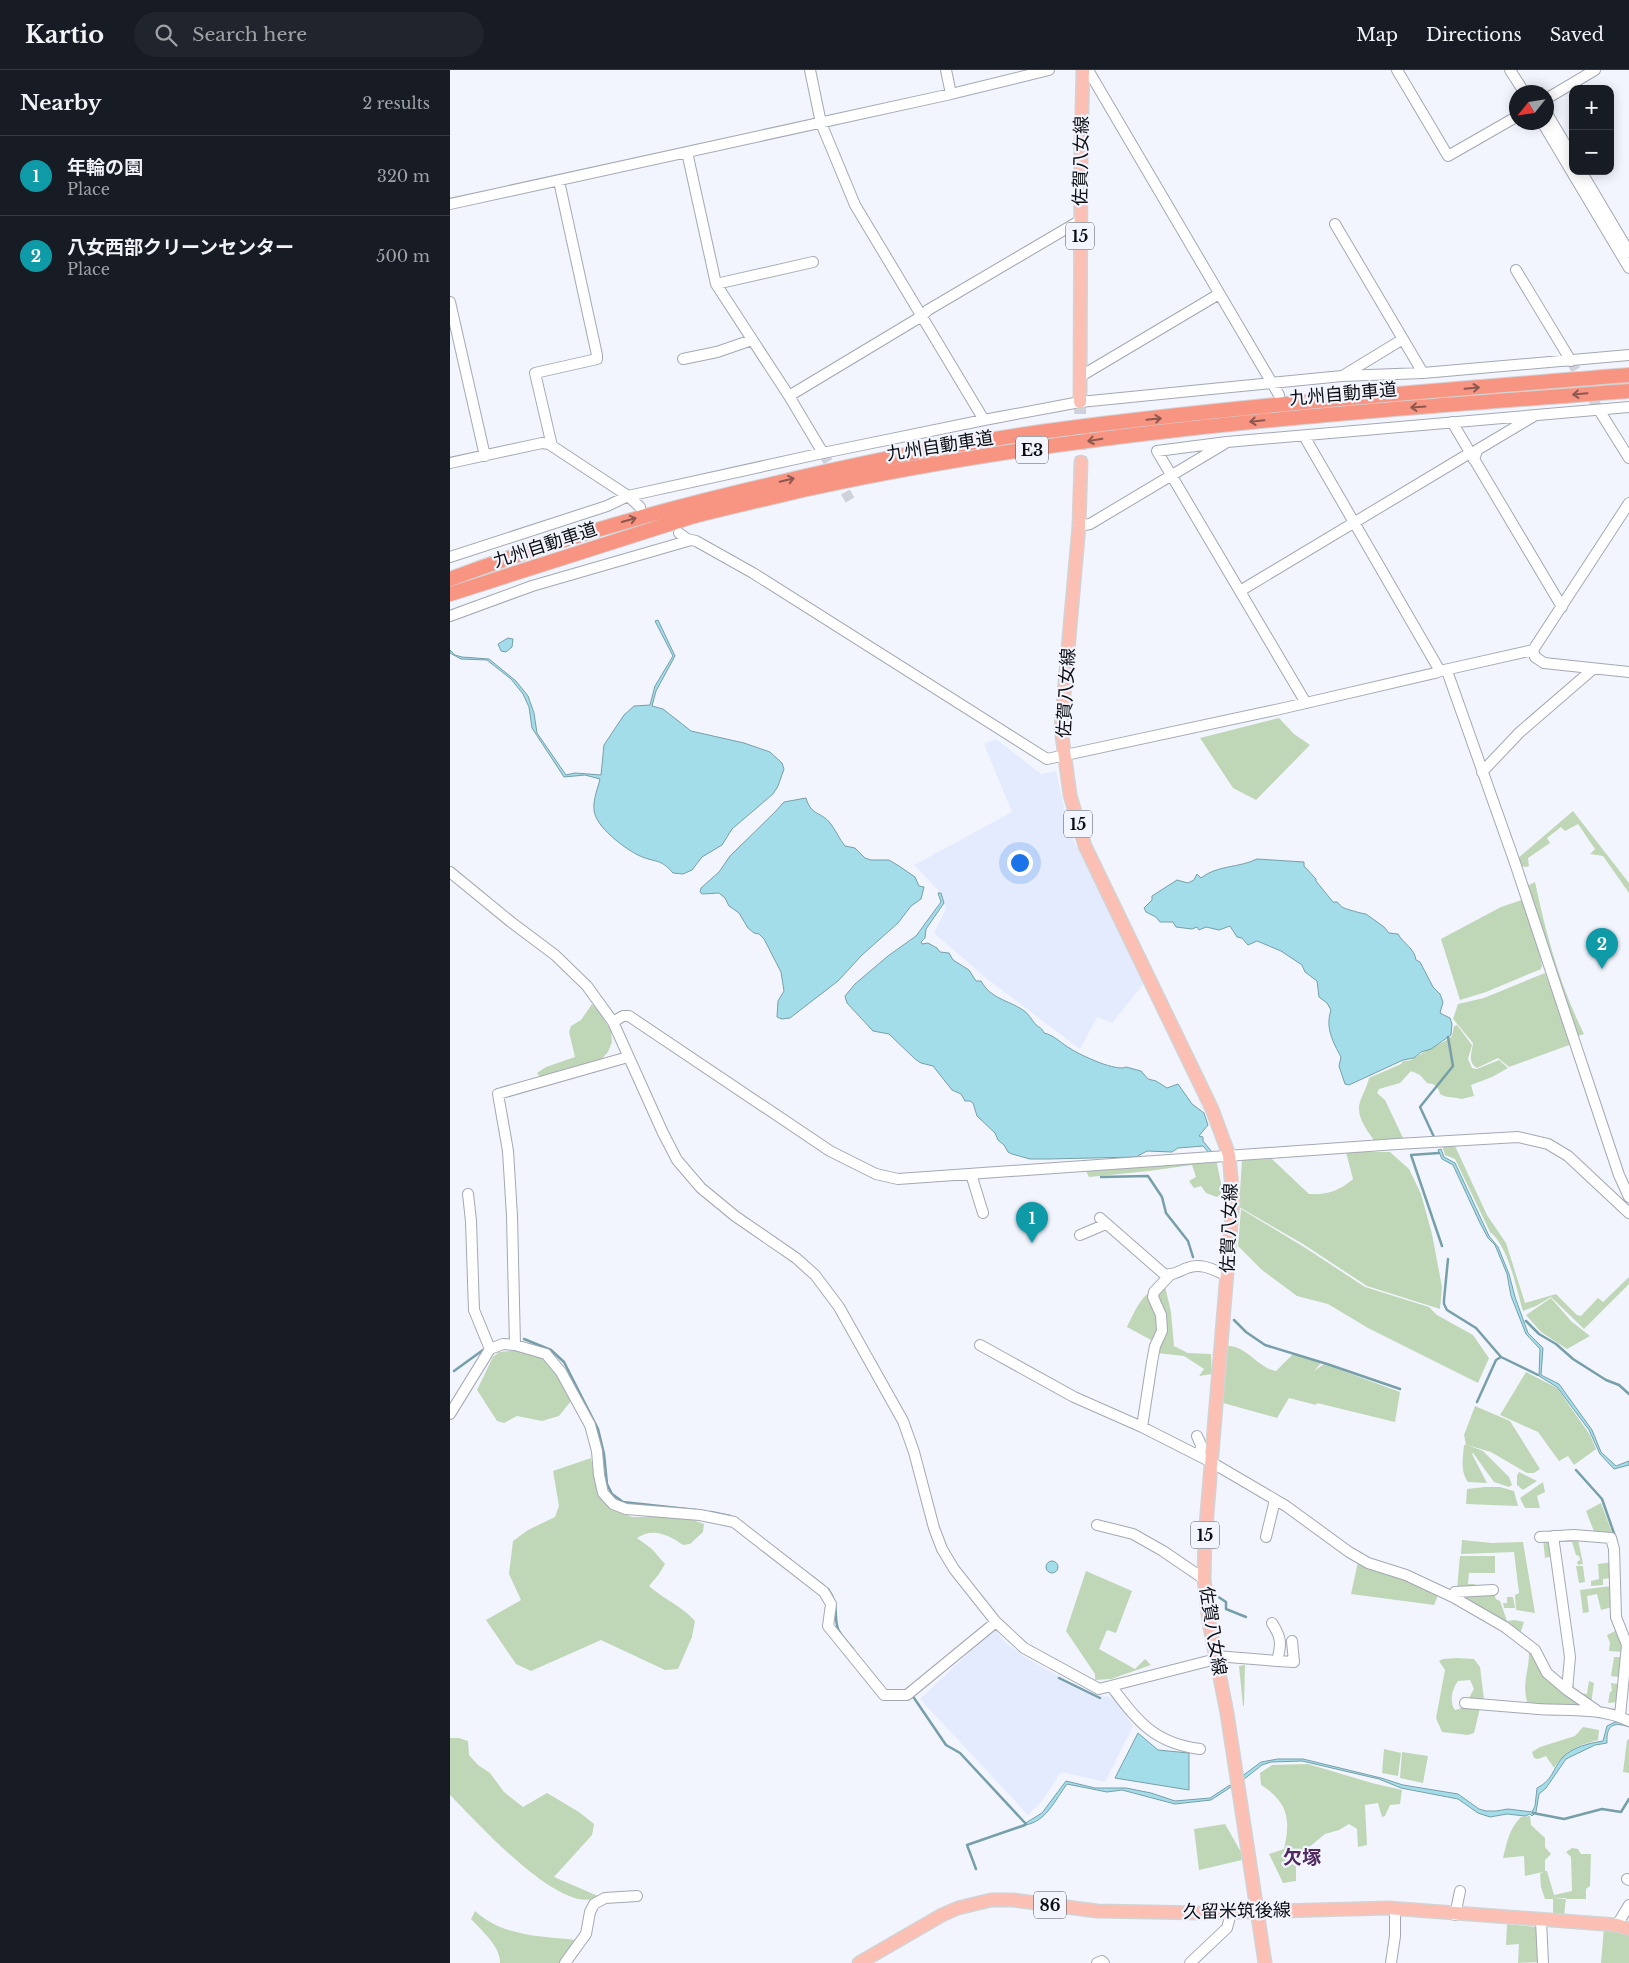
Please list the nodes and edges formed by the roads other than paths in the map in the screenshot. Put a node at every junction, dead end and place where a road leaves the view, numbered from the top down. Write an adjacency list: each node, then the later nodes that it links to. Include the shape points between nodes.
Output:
1 (810, 70): 13 (street)
2 (946, 70): 10 (street)
3 (1050, 70): 10 (street)
4 (1083, 70): 21 (main road, 佐賀八女線 / 15)
5 (1088, 70): 28 (street)
6 (1397, 70): 12 (street, via 1448,156)
7 (1510, 70): 9 (street)
8 (1594, 70): 11 (street)
9 (1520, 85)
10 (951, 94): 13 (street)
11 (1554, 94)
12 (1509, 120)
13 (821, 123): 17 (street); 30 (street, via 855,205)
14 (1554, 125): 16 (street)
15 (1547, 130): 25 (street)
16 (1569, 150)
17 (687, 152): 19 (street); 27 (street)
18 (1583, 175): 23 (street)
19 (559, 181): 20 (street); 53 (street, via 597,359 535,373)
20 (450, 204)
21 (1080, 220): 30 (street); 38 (main road, 佐賀八女線 / 15)
22 (1335, 224): 31 (street)
23 (1629, 252)
24 (813, 262): 27 (street)
25 (1629, 268)
26 (1516, 270): 36 (street)
27 (716, 284): 32 (street)
28 (1219, 294): 38 (street); 41 (street)
29 (450, 302): 33 (street)
30 (922, 316): 44 (street); 49 (street)
31 (1402, 339): 37 (street); 39 (street)
32 (752, 340): 35 (street); 44 (street)
33 (454, 344): 55 (street)
34 (1629, 355): 36 (street)
35 (684, 359)
36 (1571, 361): 37 (street)
37 (1422, 372): 39 (street)
38 (1081, 376): 45 (main road, 佐賀八女線 / 15)
39 (1342, 376): 41 (street)
40 (1629, 376): 69 (highway, 九州自動車道 / E3, one-way to 40, via 504,558 679,506 921,452 1068,428 1271,406)
41 (1273, 384): 43 (street); 45 (street)
42 (1629, 390): 71 (highway, 九州自動車道 / E3, one-way to 71, via 1296,417 1145,433 915,468 694,516)
43 (1279, 395)
44 (789, 396): 54 (street)
45 (1080, 402): 49 (street)
46 (1629, 407): 47 (street)
47 (1599, 410): 48 (street); 57 (street)
48 (1537, 414): 50 (street); 56 (street, via 1477,450)
49 (984, 420): 54 (street)
50 (1452, 422): 51 (street); 56 (street)
51 (1300, 434): 52 (street); 64 (street)
52 (1227, 442): 60 (street); 60 (street, via 1157,451)
53 (552, 446): 55 (street, via 542,443); 61 (street)
54 (823, 453): 61 (street)
55 (484, 456): 59 (street)
56 (1472, 457): 64 (street); 72 (street)
57 (1629, 458)
58 (1081, 462): 65 (main road, 佐賀八女線 / 15)
59 (450, 463)
60 (1172, 477): 65 (street, via 1090,524); 70 (street)
61 (628, 496): 63 (street); 68 (street, via 607,506)
62 (1629, 503): 72 (street)
63 (640, 507)
64 (1355, 523): 70 (street); 76 (street)
65 (1078, 526): 79 (main road, 佐賀八女線 / 15, via 1063,694 1061,728)
66 (679, 533): 67 (street)
67 (691, 540): 73 (street, via 532,586); 79 (street, via 753,573 1047,758)
68 (450, 557)
69 (450, 579)
70 (1240, 591): 78 (street)
71 (450, 594)
72 (1562, 607): 74 (street)
73 (450, 616)
74 (1533, 650): 75 (street, via 1535,657 1544,663); 76 (street)
75 (1593, 669): 77 (street); 80 (street, via 1520,732)
76 (1443, 671): 78 (street); 80 (street)
77 (1629, 672)
78 (1306, 703): 79 (street, via 1282,713)
79 (1064, 756): 84 (main road, 佐賀八女線 / 15, via 1070,795 1085,846 1212,1109)
80 (1482, 772): 87 (street)
81 (450, 872): 82 (street, via 555,956 587,986)
82 (613, 1022): 83 (street); 85 (street, via 629,1016 830,1151 876,1174 898,1179)
83 (628, 1057): 93 (street, via 498,1094 508,1151); 108 (street, via 678,1160 701,1188 796,1258 815,1275 839,1307 903,1421 942,1549)
84 (1228, 1155): 85 (street); 89 (street, via 1518,1138 1548,1144 1568,1156); 99 (main road, 佐賀八女線 / 15, via 1232,1209)
85 (971, 1174): 88 (street)
86 (468, 1194): 95 (street, via 474,1310)
87 (1629, 1197)
88 (983, 1213)
89 (1629, 1213)
90 (1080, 1235): 92 (street, via 1100,1221 1164,1274)
91 (1221, 1273): 92 (street, via 1198,1266)
92 (1170, 1275): 97 (street, via 1153,1297 1161,1315 1162,1331 1154,1354)
93 (515, 1345): 95 (street, via 503,1344); 108 (street, via 546,1354 561,1372 590,1426 603,1493 613,1504 626,1509 700,1515 734,1522 824,1592 831,1604 828,1626 884,1695 907,1695)
94 (980, 1345): 97 (street, via 1074,1397)
95 (490, 1349): 96 (street)
96 (450, 1414)
97 (1142, 1427): 99 (street)
98 (1197, 1436): 99 (street)
99 (1206, 1459): 100 (street); 105 (main road, 佐賀八女線 / 15)
100 (1274, 1500): 103 (street); 107 (street, via 1368,1563)
101 (1098, 1525): 105 (street, via 1132,1534)
102 (1553, 1536): 104 (street); 114 (street, via 1570,1656); 115 (street, via 1611,1538 1616,1616 1627,1645)
103 (1266, 1537)
104 (1540, 1537)
105 (1204, 1579): 111 (main road, 佐賀八女線 / 15)
106 (1493, 1590): 107 (street, via 1455,1592)
107 (1453, 1597): 114 (street, via 1505,1627 1535,1650 1547,1673)
108 (996, 1622): 113 (street, via 1024,1648 1093,1687)
109 (1272, 1622): 112 (street, via 1280,1636)
110 (1292, 1641): 112 (street, via 1294,1662)
111 (1216, 1658): 112 (street); 113 (street); 124 (main road, 佐賀八女線 / 15)
112 (1277, 1661)
113 (1111, 1686): 119 (street, via 1140,1724 1183,1747)
114 (1567, 1690): 117 (street)
115 (1625, 1697): 118 (street)
116 (1465, 1702): 117 (street)
117 (1596, 1710): 118 (street)
118 (1624, 1718)
119 (1200, 1749)
120 (1460, 1891): 126 (street)
121 (637, 1896): 129 (street, via 605,1898 594,1904 586,1934)
122 (1629, 1905): 128 (street)
123 (1396, 1909): 124 (main road, 久留米筑後線 / 86); 126 (main road, 久留米筑後線 / 86); 135 (street)
124 (1256, 1912): 125 (main road, 久留米筑後線 / 86); 134 (main road, 佐賀八女線 / 15)
125 (1231, 1913): 130 (main road, 久留米筑後線 / 86, via 1097,1911 991,1900 942,1915); 133 (street, via 1227,1928)
126 (1455, 1915): 127 (main road, 久留米筑後線 / 86)
127 (1541, 1920): 128 (main road, 久留米筑後線 / 86); 136 (street)
128 (1623, 1927)
129 (565, 1963)
130 (860, 1963)
131 (1097, 1963): 132 (street, via 1102,1960)
132 (1104, 1963)
133 (1190, 1963)
134 (1265, 1963)
135 (1391, 1963)
136 (1542, 1963)

